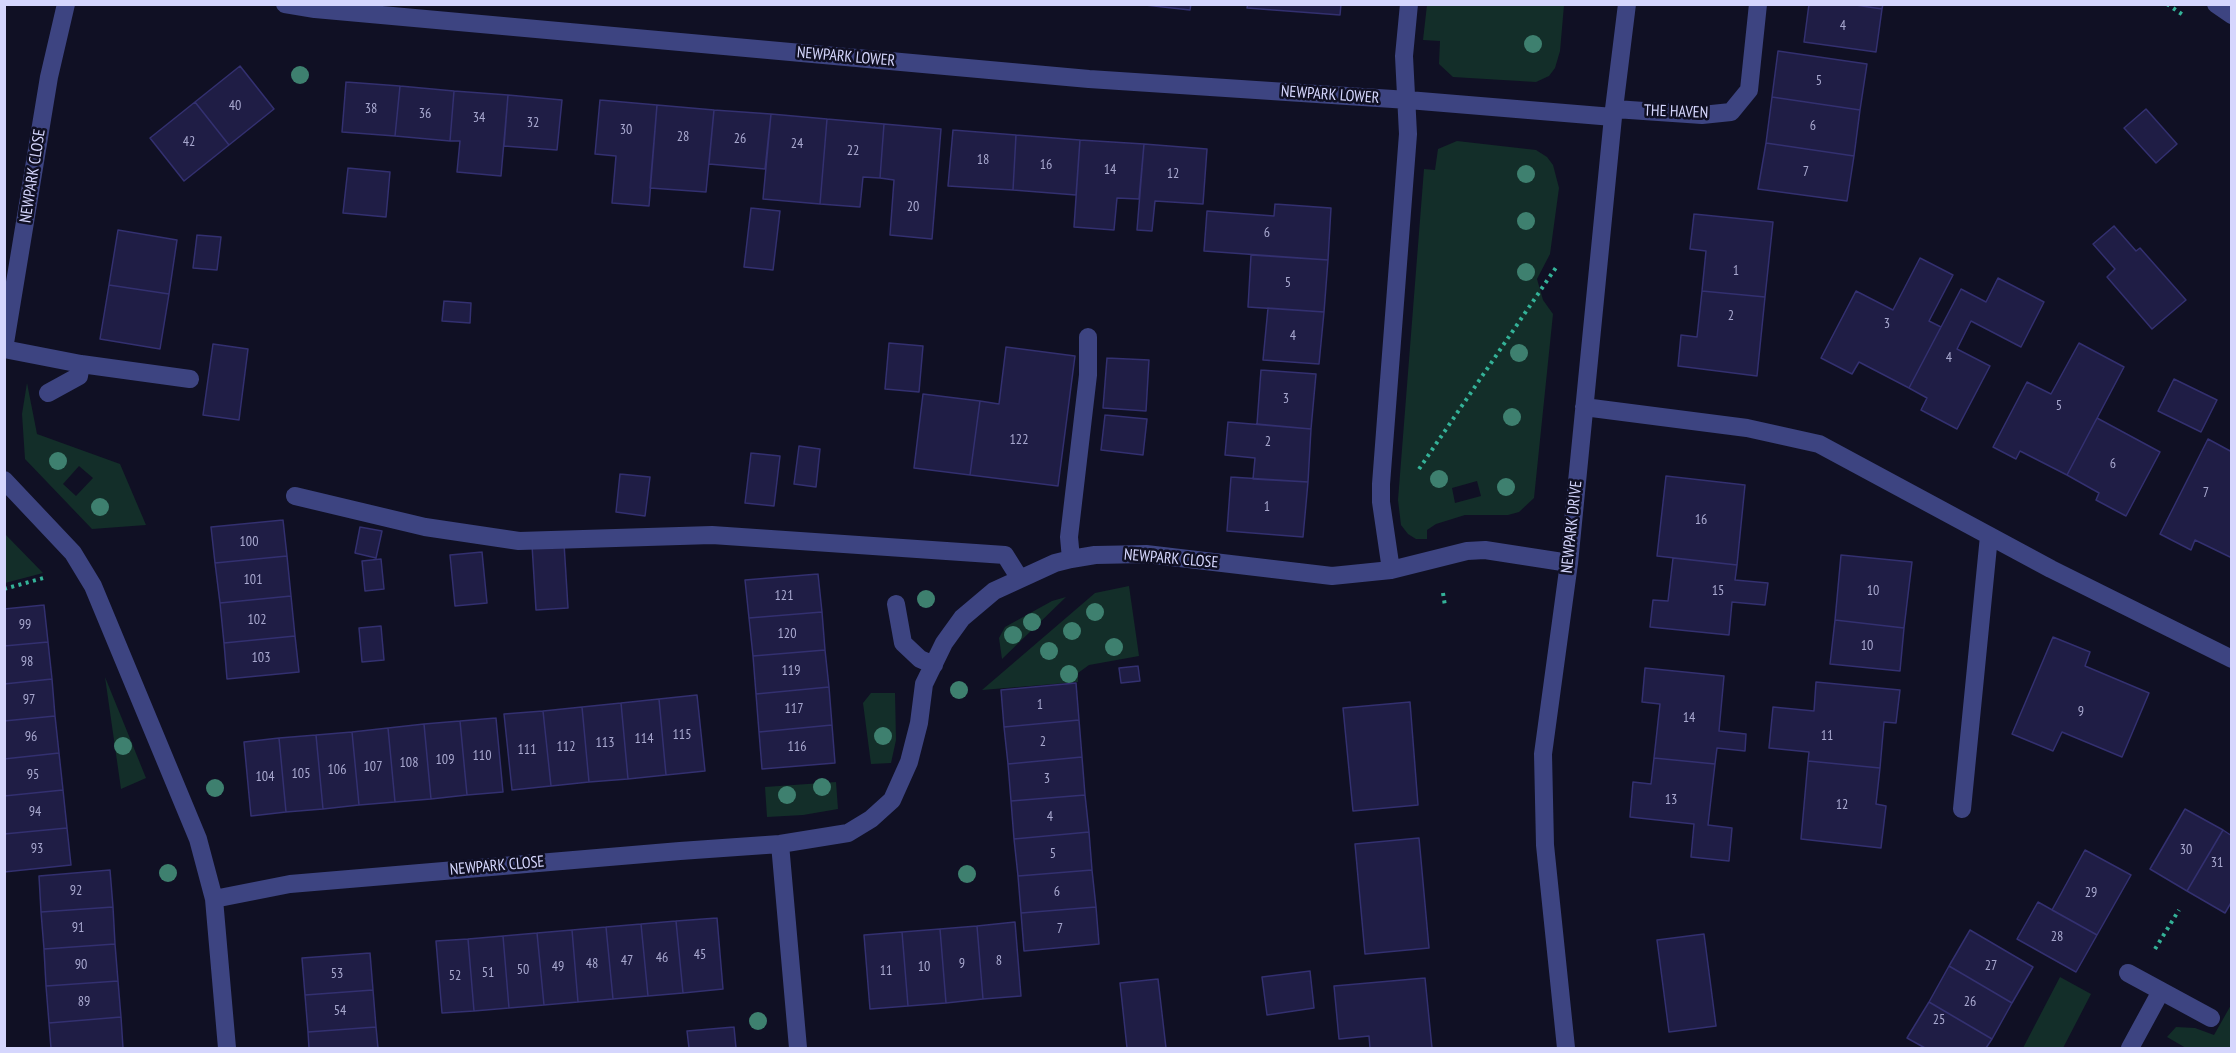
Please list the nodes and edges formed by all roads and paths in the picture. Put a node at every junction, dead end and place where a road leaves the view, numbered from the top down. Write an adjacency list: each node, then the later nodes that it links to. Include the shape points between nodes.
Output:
1 (66, 4): 12 (street, NEWPARK CLOSE, via 49,77)
2 (285, 4): 8 (street, NEWPARK LOWER, via 1089,79)
3 (1409, 4): 8 (street, via 1404,56)
4 (1627, 4): 9 (street, NEWPARK DRIVE)
5 (1758, 4): 9 (street, THE HAVEN, via 1749,90 1731,112)
6 (2216, 4): 7 (street)
7 (2232, 15)
8 (1407, 100): 9 (street, NEWPARK LOWER); 23 (street, via 1408,134 1381,484)
9 (1614, 113): 16 (street, NEWPARK DRIVE)
10 (1557, 266): 17 (path)
11 (1088, 337): 21 (street, via 1088,375 1069,537)
12 (4, 349): 13 (street)
13 (81, 364): 14 (street); 15 (street, via 79,376)
14 (190, 379)
15 (48, 393)
16 (1584, 407): 20 (street, via 1747,429 1819,444); 22 (street, NEWPARK DRIVE)
17 (1417, 473)
18 (4, 480): 32 (street, via 73,553 93,586 198,839)
19 (295, 496): 25 (street, via 425,527 519,541 712,535 1005,555)
20 (1989, 536): 28 (street); 30 (street)
21 (1071, 559): 23 (street, NEWPARK CLOSE, via 1146,554 1332,576); 25 (street, NEWPARK CLOSE)
22 (1569, 563): 23 (street, NEWPARK CLOSE, via 1485,550); 40 (street, NEWPARK DRIVE, via 1544,754 1545,846)
23 (1390, 570)
24 (52, 573): 26 (path)
25 (1020, 579): 29 (street, NEWPARK CLOSE, via 994,591 962,618)
26 (4, 589)
27 (896, 604): 29 (street, via 903,643 920,659)
28 (2232, 658)
29 (934, 665): 31 (street, NEWPARK CLOSE, via 924,684 909,762 892,800 848,833)
30 (1962, 809)
31 (780, 844): 32 (street, NEWPARK CLOSE, via 290,884); 39 (street)
32 (214, 899): 38 (street)
33 (2179, 910): 34 (path)
34 (2173, 919)
35 (2128, 973): 36 (street)
36 (2162, 991): 37 (street); 41 (street)
37 (2211, 1018)
38 (227, 1048)
39 (798, 1048)
40 (1566, 1048)
41 (2130, 1048)

